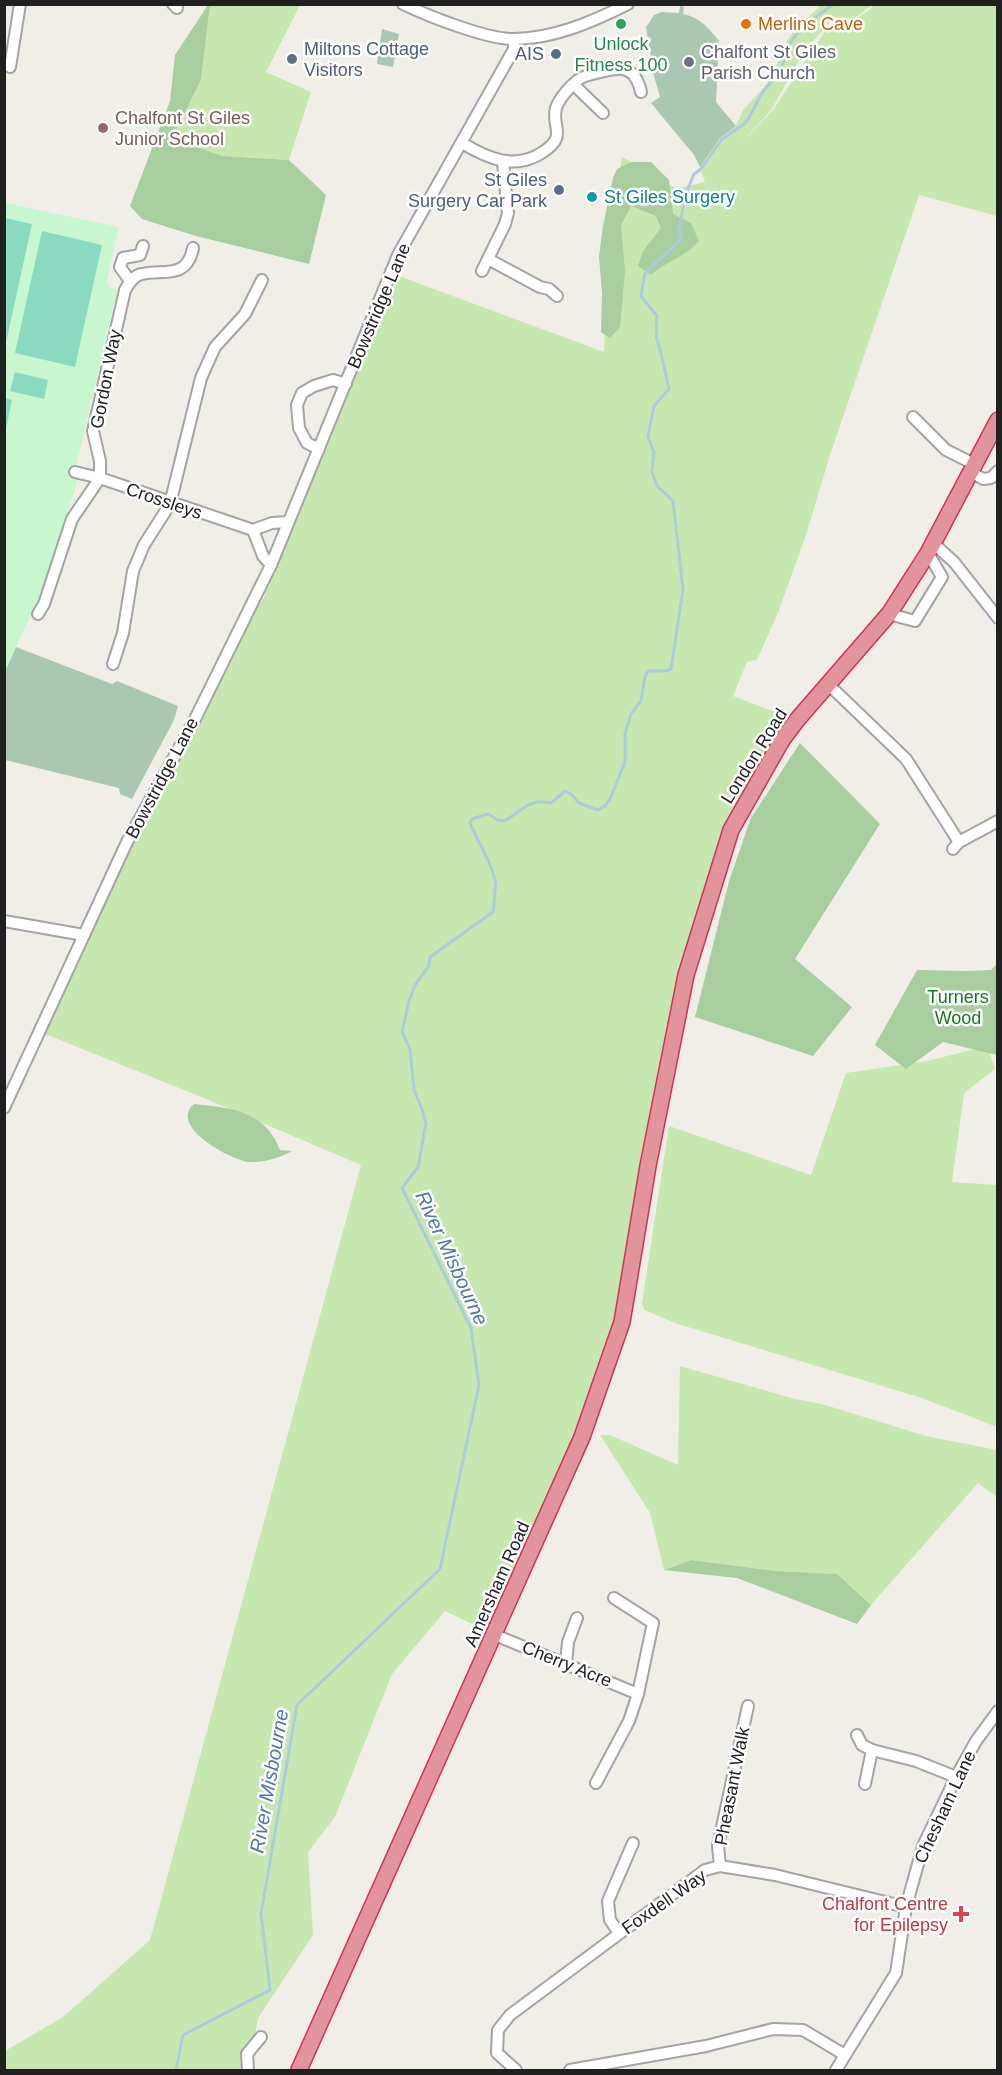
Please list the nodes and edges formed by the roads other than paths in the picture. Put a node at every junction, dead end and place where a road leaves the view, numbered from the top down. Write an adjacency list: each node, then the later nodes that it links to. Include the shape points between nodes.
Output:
1 (20, 4): 5 (street)
2 (628, 4): 4 (street, via 566,30)
3 (409, 6): 4 (street, via 496,38)
4 (514, 39): 9 (street, Bowstridge Lane, via 514,49)
5 (10, 67)
6 (574, 85): 7 (street, via 586,76 622,69 636,77); 8 (street); 10 (street, via 555,111 558,133 554,142 543,153)
7 (641, 92)
8 (603, 113)
9 (462, 143): 10 (street); 18 (street, Bowstridge Lane, via 398,255)
10 (503, 162): 13 (street, via 507,213)
11 (143, 246): 16 (street, via 140,255 123,258 120,267)
12 (193, 248): 16 (street, via 192,256 178,270 141,273)
13 (488, 259): 14 (street); 17 (street)
14 (482, 271)
15 (262, 280): 26 (street, via 245,314 215,347 201,378)
16 (130, 281): 25 (street, Gordon Way, via 93,431)
17 (557, 296)
18 (346, 384): 21 (street, Bowstridge Lane); 21 (street, Bowstridge Lane, via 333,380 314,386 303,393 297,405 299,428 307,443)
19 (913, 417): 22 (street, via 946,450)
20 (997, 423): 22 (highway, London Road)
21 (319, 449): 27 (street, Bowstridge Lane)
22 (974, 469): 23 (street, via 983,479); 29 (highway, London Road)
23 (998, 471)
24 (75, 472): 25 (street, Crossleys)
25 (100, 478): 26 (street, Crossleys); 31 (street, via 72,519)
26 (170, 504): 28 (street, Crossleys); 34 (street, via 133,571 123,633)
27 (288, 522): 28 (street); 30 (street, Bowstridge Lane)
28 (253, 530): 30 (street)
29 (931, 548): 32 (highway, London Road); 32 (street, via 942,577 915,621); 33 (street, via 954,562)
30 (271, 565): 38 (street, Bowstridge Lane, via 194,721 127,842)
31 (38, 614)
32 (889, 614): 35 (highway, London Road)
33 (998, 618)
34 (113, 664)
35 (829, 685): 36 (street, via 906,759 956,846); 39 (highway, London Road, via 782,740 731,830 686,975)
36 (998, 821)
37 (4, 921): 38 (street)
38 (84, 935): 40 (street, Bowstridge Lane)
39 (662, 1091): 43 (highway, Amersham Road, via 622,1322 582,1437)
40 (4, 1108)
41 (614, 1598): 45 (street, Cherry Acre, via 653,1623)
42 (578, 1618): 44 (street, via 568,1642)
43 (495, 1635): 44 (street, Cherry Acre); 60 (highway, Amersham Road)
44 (566, 1664): 45 (street, Cherry Acre)
45 (638, 1694): 51 (street, Cherry Acre, via 616,1749)
46 (748, 1706): 54 (street, Pheasant Walk, via 718,1846)
47 (998, 1711): 50 (street, Chesham Lane)
48 (856, 1735): 49 (street, via 862,1745)
49 (872, 1750): 50 (street); 52 (street)
50 (956, 1777): 55 (street, Chesham Lane, via 923,1846)
51 (596, 1783)
52 (865, 1784)
53 (633, 1843): 56 (street, via 608,1901 609,1920)
54 (720, 1866): 55 (street, Foxdell Way, via 775,1875); 56 (street, Foxdell Way, via 705,1870)
55 (906, 1907): 58 (street, Chesham Lane, via 896,1973)
56 (619, 1933): 61 (street, Foxdell Way, via 510,2015 498,2030 497,2053)
57 (261, 2037): 59 (street, via 247,2054)
58 (845, 2055): 62 (street, via 803,2030 773,2030 695,2049); 63 (street, Chesham Lane)
59 (248, 2070)
60 (299, 2070)
61 (516, 2070)
62 (570, 2070)
63 (836, 2070)

